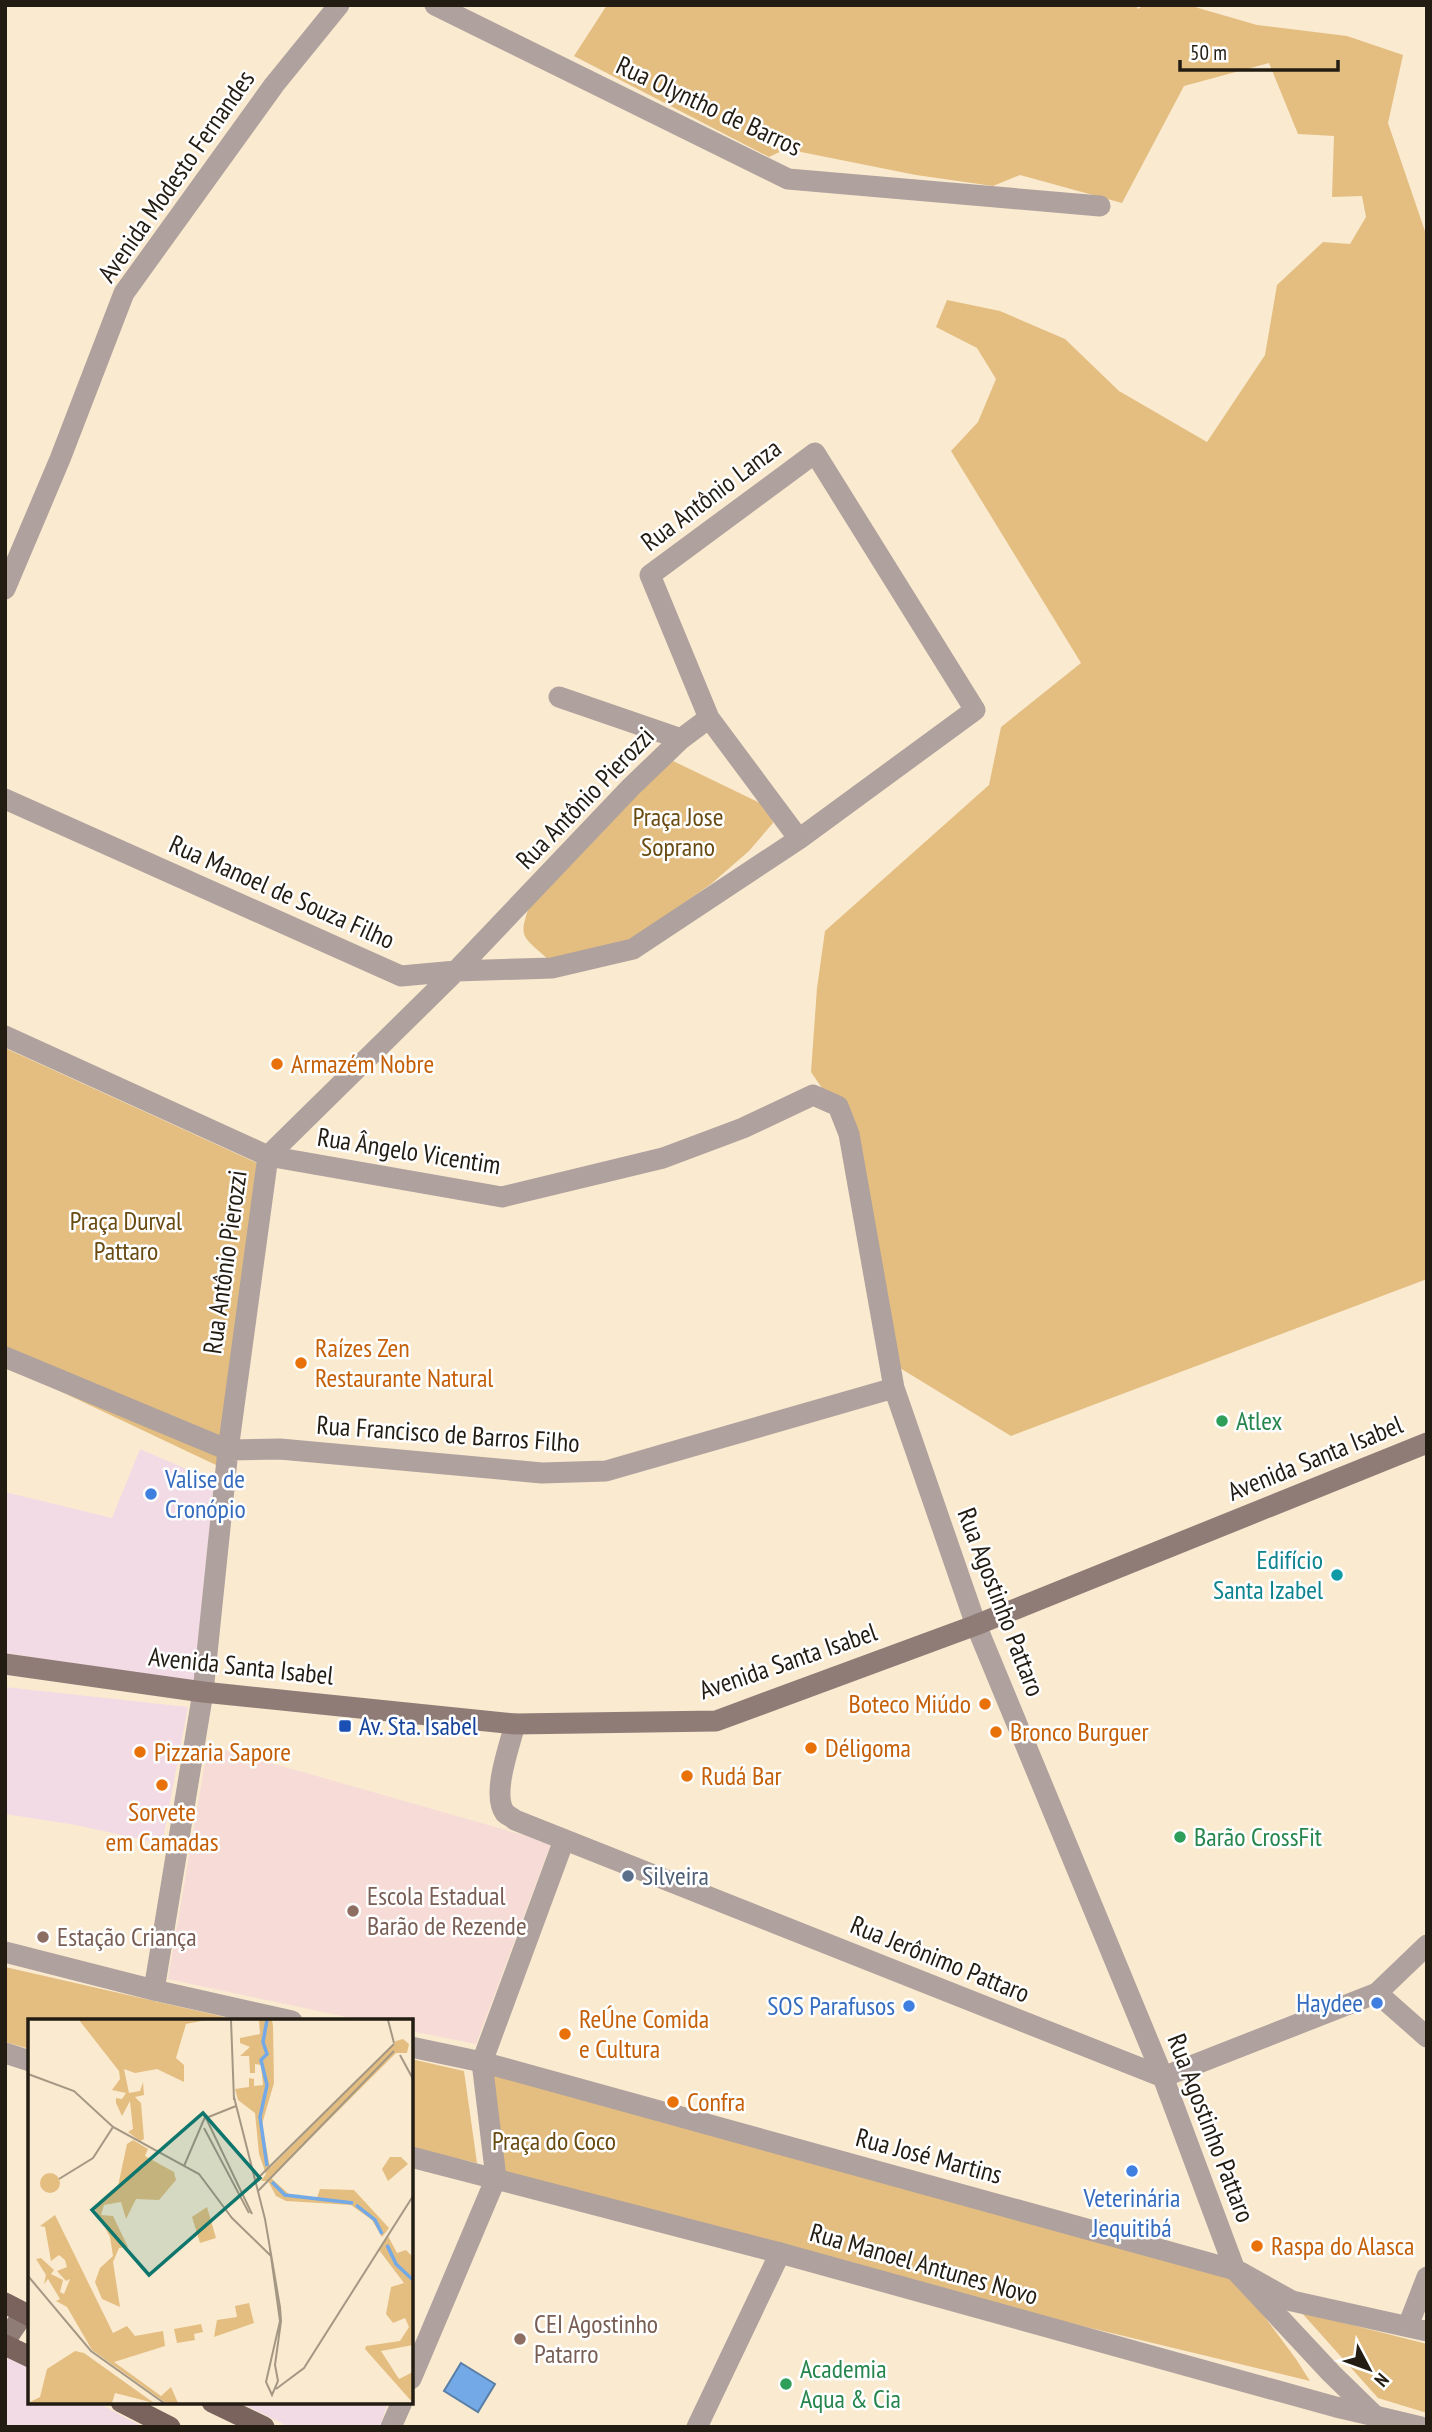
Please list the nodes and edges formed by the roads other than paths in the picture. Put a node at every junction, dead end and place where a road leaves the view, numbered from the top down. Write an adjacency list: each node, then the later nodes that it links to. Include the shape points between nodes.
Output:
1 (338, 5): 4 (street, Avenida Modesto Fernandes, via 274,85 124,293)
2 (435, 5): 3 (street, Rua Olyntho de Barros, via 788,179)
3 (1100, 206)
4 (5, 589)
5 (559, 697): 8 (street)
6 (975, 710): 7 (street, Rua Antônio Lanza, via 815,453 650,575); 10 (street, Rua Manoel de Souza Filho)
7 (709, 718): 8 (street, Rua Antônio Pierozzi); 10 (street, Rua Antônio Lanza)
8 (681, 739): 11 (street, Rua Antônio Pierozzi)
9 (5, 799): 11 (street, Rua Manoel de Souza Filho, via 401,976)
10 (799, 839): 11 (street, Rua Manoel de Souza Filho, via 633,948 552,968)
11 (456, 971): 14 (street, Rua Antônio Pierozzi)
12 (5, 1036): 14 (street, Rua Ângelo Vicentim)
13 (813, 1095): 14 (street, Rua Ângelo Vicentim, via 663,1158 502,1197); 16 (street, Rua Agostinho Pattaro, via 838,1106 849,1134)
14 (268, 1156): 18 (street, Rua Antônio Pierozzi)
15 (5, 1357): 18 (street, Rua Francisco de Barros Filho)
16 (894, 1388): 18 (street, Rua Francisco de Barros Filho, via 606,1471 542,1473 280,1450); 19 (street, Rua Agostinho Pattaro)
17 (1427, 1443): 19 (main road, Avenida Santa Isabel)
18 (228, 1450): 21 (street, Rua Antônio Pierozzi)
19 (976, 1625): 22 (main road, Avenida Santa Isabel, via 716,1721); 34 (street, Rua Agostinho Pattaro)
20 (5, 1664): 21 (main road, Avenida Santa Isabel)
21 (203, 1692): 22 (main road, Avenida Santa Isabel); 26 (street, Rua Antônio Pierozzi)
22 (515, 1724): 23 (street, Rua Jerônimo Pattaro, via 500,1783 505,1813)
23 (564, 1840): 33 (street); 34 (street, Rua Jerônimo Pattaro)
24 (1427, 1945): 27 (street)
25 (5, 1952): 26 (street)
26 (154, 1990): 28 (street)
27 (1377, 1993): 29 (street); 34 (street)
28 (283, 2019)
29 (1427, 2037)
30 (413, 2047): 33 (street, Rua José Martins)
31 (5, 2053): 32 (street)
32 (28, 2060)
33 (482, 2062): 36 (street); 38 (street, Rua José Martins)
34 (1163, 2077): 38 (street, Rua Agostinho Pattaro)
35 (413, 2157): 36 (street, Rua Manoel Antunes Novo)
36 (496, 2178): 37 (street, Rua Manoel Antunes Novo); 45 (street)
37 (780, 2253): 49 (street, Rua Manoel Antunes Novo); 54 (street)
38 (1235, 2270): 41 (street, Rua José Martins, via 1292,2301); 44 (street, Rua Agostinho Pattaro)
39 (1427, 2277): 41 (street)
40 (20, 2311): 42 (main road)
41 (1418, 2328)
42 (5, 2343): 43 (main road)
43 (28, 2356)
44 (1331, 2373): 49 (street); 50 (street, Rua Agostinho Pattaro)
45 (413, 2374)
46 (125, 2404): 51 (main road)
47 (216, 2404): 52 (main road)
48 (401, 2404): 53 (street)
49 (1335, 2417): 50 (street, Rua Manoel Antunes Novo)
50 (1375, 2421): 55 (street, Rua Manoel Antunes Novo)
51 (170, 2427)
52 (264, 2427)
53 (391, 2427)
54 (697, 2427)
55 (1421, 2427)

